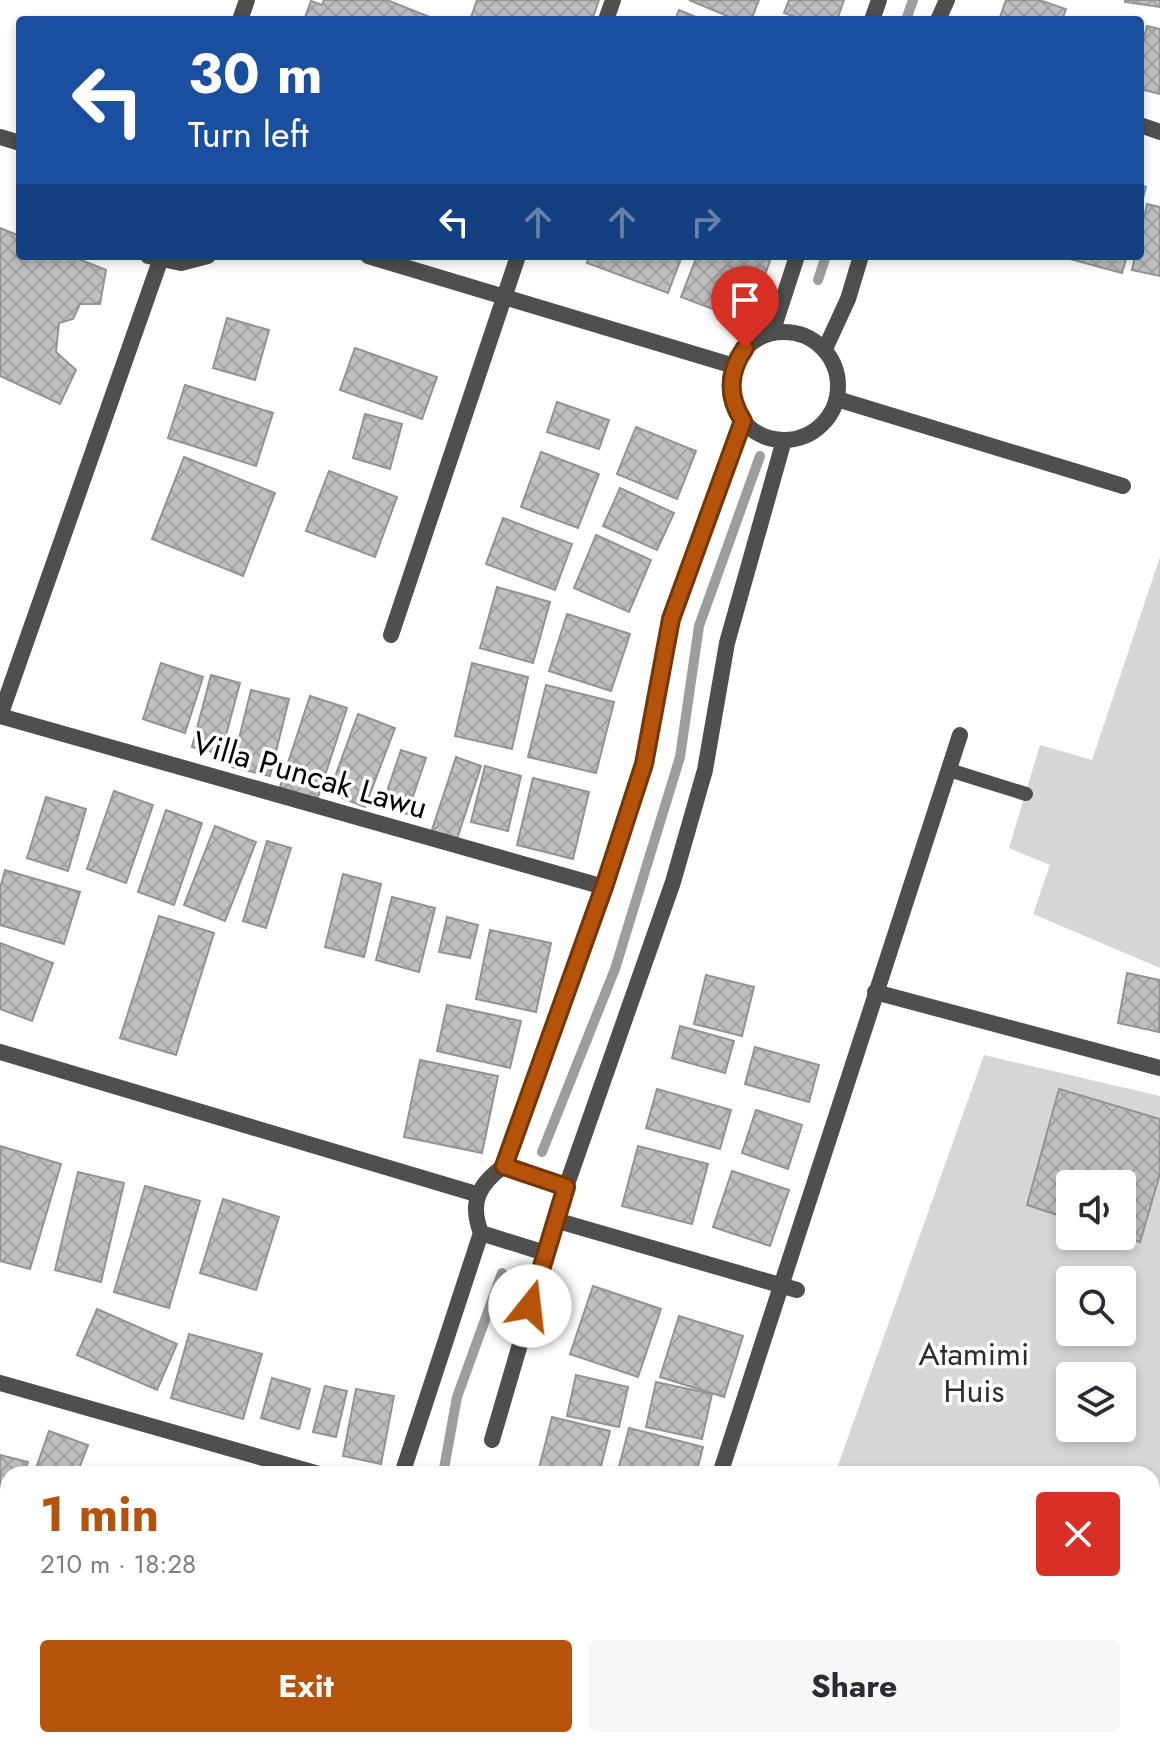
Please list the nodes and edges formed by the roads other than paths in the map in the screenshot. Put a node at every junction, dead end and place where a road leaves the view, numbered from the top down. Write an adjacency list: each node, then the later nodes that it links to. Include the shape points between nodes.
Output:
1 (154, 260): 17 (street)
2 (161, 260): 3 (street)
3 (193, 260)
4 (380, 260): 8 (street)
5 (517, 260): 8 (street)
6 (796, 260): 9 (street)
7 (860, 260): 10 (street)
8 (502, 299): 11 (street); 16 (street)
9 (772, 333): 10 (street, via 800,334); 11 (street, via 745,348)
10 (825, 349): 12 (street, via 837,373)
11 (734, 366): 13 (street, via 731,395)
12 (837, 399): 14 (street, via 823,424 798,439); 15 (street)
13 (743, 421): 14 (street, via 769,438); 21 (street, via 671,619 644,764)
14 (784, 440): 26 (street, via 727,643 705,770 673,882)
15 (1123, 486)
16 (391, 635)
17 (0, 716): 21 (street, Villa Puncak Lawu)
18 (960, 735): 19 (street)
19 (949, 770): 20 (lane); 22 (street)
20 (1026, 794)
21 (604, 887): 25 (street)
22 (875, 992): 24 (street); 31 (street)
23 (0, 1052): 27 (street)
24 (1160, 1068)
25 (504, 1166): 26 (street); 27 (street)
26 (566, 1187): 28 (street)
27 (476, 1194): 29 (street)
28 (555, 1220): 30 (street); 31 (street)
29 (481, 1233): 30 (street); 36 (street)
30 (545, 1253): 34 (street)
31 (779, 1284): 32 (street); 37 (street)
32 (797, 1290)
33 (0, 1383): 35 (street)
34 (492, 1440)
35 (291, 1466)
36 (405, 1466)
37 (722, 1466)

